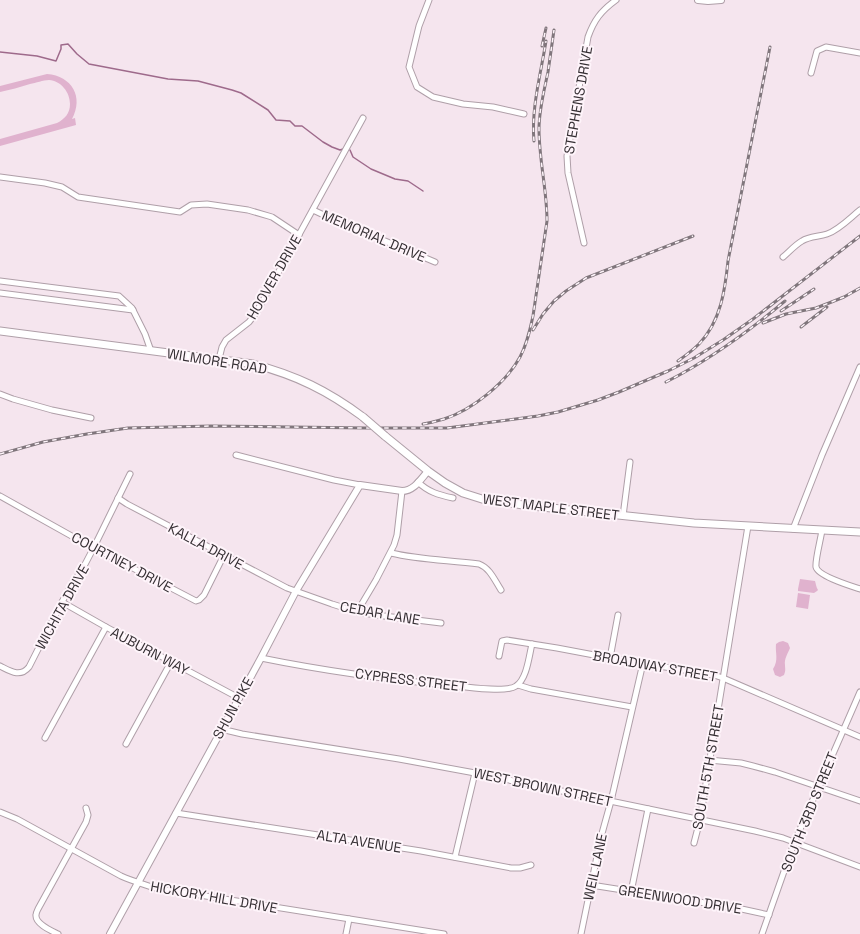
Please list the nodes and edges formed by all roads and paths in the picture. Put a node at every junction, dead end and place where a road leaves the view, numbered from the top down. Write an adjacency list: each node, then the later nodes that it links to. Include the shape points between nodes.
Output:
1 (429, 0): 8 (street, via 419,26 409,67 417,87 433,97)
2 (616, 0): 14 (street, STEPHENS DRIVE, via 600,14 588,37 567,156 568,173)
3 (698, 0): 4 (street)
4 (708, 0): 5 (street)
5 (721, 0)
6 (860, 53): 7 (street, via 826,47 821,49 817,51)
7 (811, 73)
8 (524, 114)
9 (363, 118): 11 (street, HOOVER DRIVE)
10 (0, 177): 13 (street, via 62,187 78,197 180,212 191,205 207,204 248,210 272,217)
11 (313, 210): 13 (street, HOOVER DRIVE); 16 (street, MEMORIAL DRIVE)
12 (860, 210): 15 (street, via 836,230 803,240)
13 (299, 235): 22 (street, HOOVER DRIVE, via 256,313 226,340)
14 (584, 242)
15 (783, 257)
16 (435, 262)
17 (0, 281): 19 (street, via 119,296)
18 (0, 293): 19 (street)
19 (133, 310): 21 (street)
20 (0, 331): 21 (main road, WILMORE ROAD)
21 (151, 351): 22 (main road, WILMORE ROAD)
22 (219, 359): 28 (main road, WILMORE ROAD, bridge, via 253,364 290,375 331,395 363,417)
23 (860, 367): 38 (street)
24 (0, 394): 25 (street, via 13,400)
25 (90, 418)
26 (236, 455): 31 (street)
27 (630, 462): 36 (street)
28 (428, 471): 30 (street); 36 (main road, WEST MAPLE STREET, via 454,489 482,499)
29 (130, 474): 34 (street, WICHITA DRIVE)
30 (418, 482): 32 (street, via 410,490); 35 (street, via 434,493)
31 (360, 485): 32 (street); 46 (street, SHUN PIKE)
32 (402, 491): 42 (street, via 397,535)
33 (0, 496): 41 (street, COURTNEY DRIVE)
34 (118, 498): 41 (street, WICHITA DRIVE); 43 (street, KALLA DRIVE)
35 (453, 498)
36 (622, 516): 37 (main road, WEST MAPLE STREET)
37 (748, 526): 38 (main road, WEST MAPLE STREET); 59 (street, SOUTH 5TH STREET)
38 (793, 528): 39 (main road, WEST MAPLE STREET)
39 (822, 530): 40 (main road, WEST MAPLE STREET); 44 (street, via 816,560 818,571)
40 (860, 532)
41 (94, 547): 43 (street, COURTNEY DRIVE, via 196,601 204,595); 47 (street, WICHITA DRIVE)
42 (391, 553): 45 (street, via 479,564 488,570); 48 (street)
43 (224, 556): 46 (street, KALLA DRIVE)
44 (860, 589)
45 (501, 590)
46 (296, 591): 48 (street, CEDAR LANE); 54 (street, SHUN PIKE)
47 (62, 602): 51 (street, AUBURN WAY); 58 (street, WICHITA DRIVE, via 26,671 18,673)
48 (357, 612): 50 (street, CEDAR LANE)
49 (618, 614): 55 (street)
50 (441, 623)
51 (106, 627): 56 (street, AUBURN WAY); 66 (street)
52 (532, 644): 53 (street, BROADWAY STREET, via 502,641); 55 (street, BROADWAY STREET); 60 (street, via 524,677)
53 (499, 656)
54 (261, 658): 60 (street, CYPRESS STREET, via 362,675 432,683 494,689); 62 (street, SHUN PIKE)
55 (610, 658): 57 (street, BROADWAY STREET)
56 (171, 662): 62 (street, AUBURN WAY); 68 (street)
57 (643, 663): 59 (street, BROADWAY STREET); 63 (street, WEIL LANE)
58 (0, 666)
59 (723, 678): 65 (street, BROADWAY STREET); 69 (street, SOUTH 5TH STREET)
60 (518, 685): 63 (street)
61 (860, 692): 65 (street, SOUTH 3RD STREET)
62 (239, 698): 64 (street, SHUN PIKE)
63 (632, 707): 72 (street, WEIL LANE)
64 (221, 729): 70 (street, WEST BROWN STREET); 76 (street, SHUN PIKE)
65 (843, 730): 67 (street, BROADWAY STREET); 71 (street, SOUTH 3RD STREET)
66 (45, 738)
67 (860, 738)
68 (126, 744)
69 (709, 760): 71 (street, via 742,763); 78 (street, SOUTH 5TH STREET)
70 (476, 773): 72 (street, WEST BROWN STREET); 82 (street)
71 (818, 787): 73 (street); 80 (street, SOUTH 3RD STREET)
72 (611, 801): 75 (street, WEST BROWN STREET); 86 (street, WEIL LANE)
73 (860, 801)
74 (86, 808): 81 (street, via 86,822)
75 (648, 809): 78 (street, WEST BROWN STREET); 87 (street)
76 (176, 812): 82 (street, ALTA AVENUE); 85 (street, SHUN PIKE)
77 (0, 813): 81 (street, HICKORY HILL DRIVE, via 17,819)
78 (700, 820): 79 (street, SOUTH 5TH STREET); 80 (street, WEST BROWN STREET, via 774,836)
79 (694, 843)
80 (794, 843): 84 (street, WEST BROWN STREET); 88 (street, SOUTH 3RD STREET)
81 (71, 849): 85 (street, HICKORY HILL DRIVE); 90 (street, via 36,916 43,926)
82 (456, 857): 83 (street, ALTA AVENUE, via 511,868)
83 (531, 865)
84 (860, 867)
85 (138, 883): 89 (street, HICKORY HILL DRIVE, via 155,888); 91 (street, SHUN PIKE)
86 (591, 885): 87 (street, GREENWOOD DRIVE); 94 (street, WEIL LANE)
87 (631, 892): 88 (street, GREENWOOD DRIVE)
88 (769, 915): 95 (street, SOUTH 3RD STREET)
89 (349, 919): 92 (street); 93 (street, HICKORY HILL DRIVE)
90 (58, 934)
91 (110, 934)
92 (346, 934)
93 (444, 934)
94 (581, 934)
95 (762, 934)

